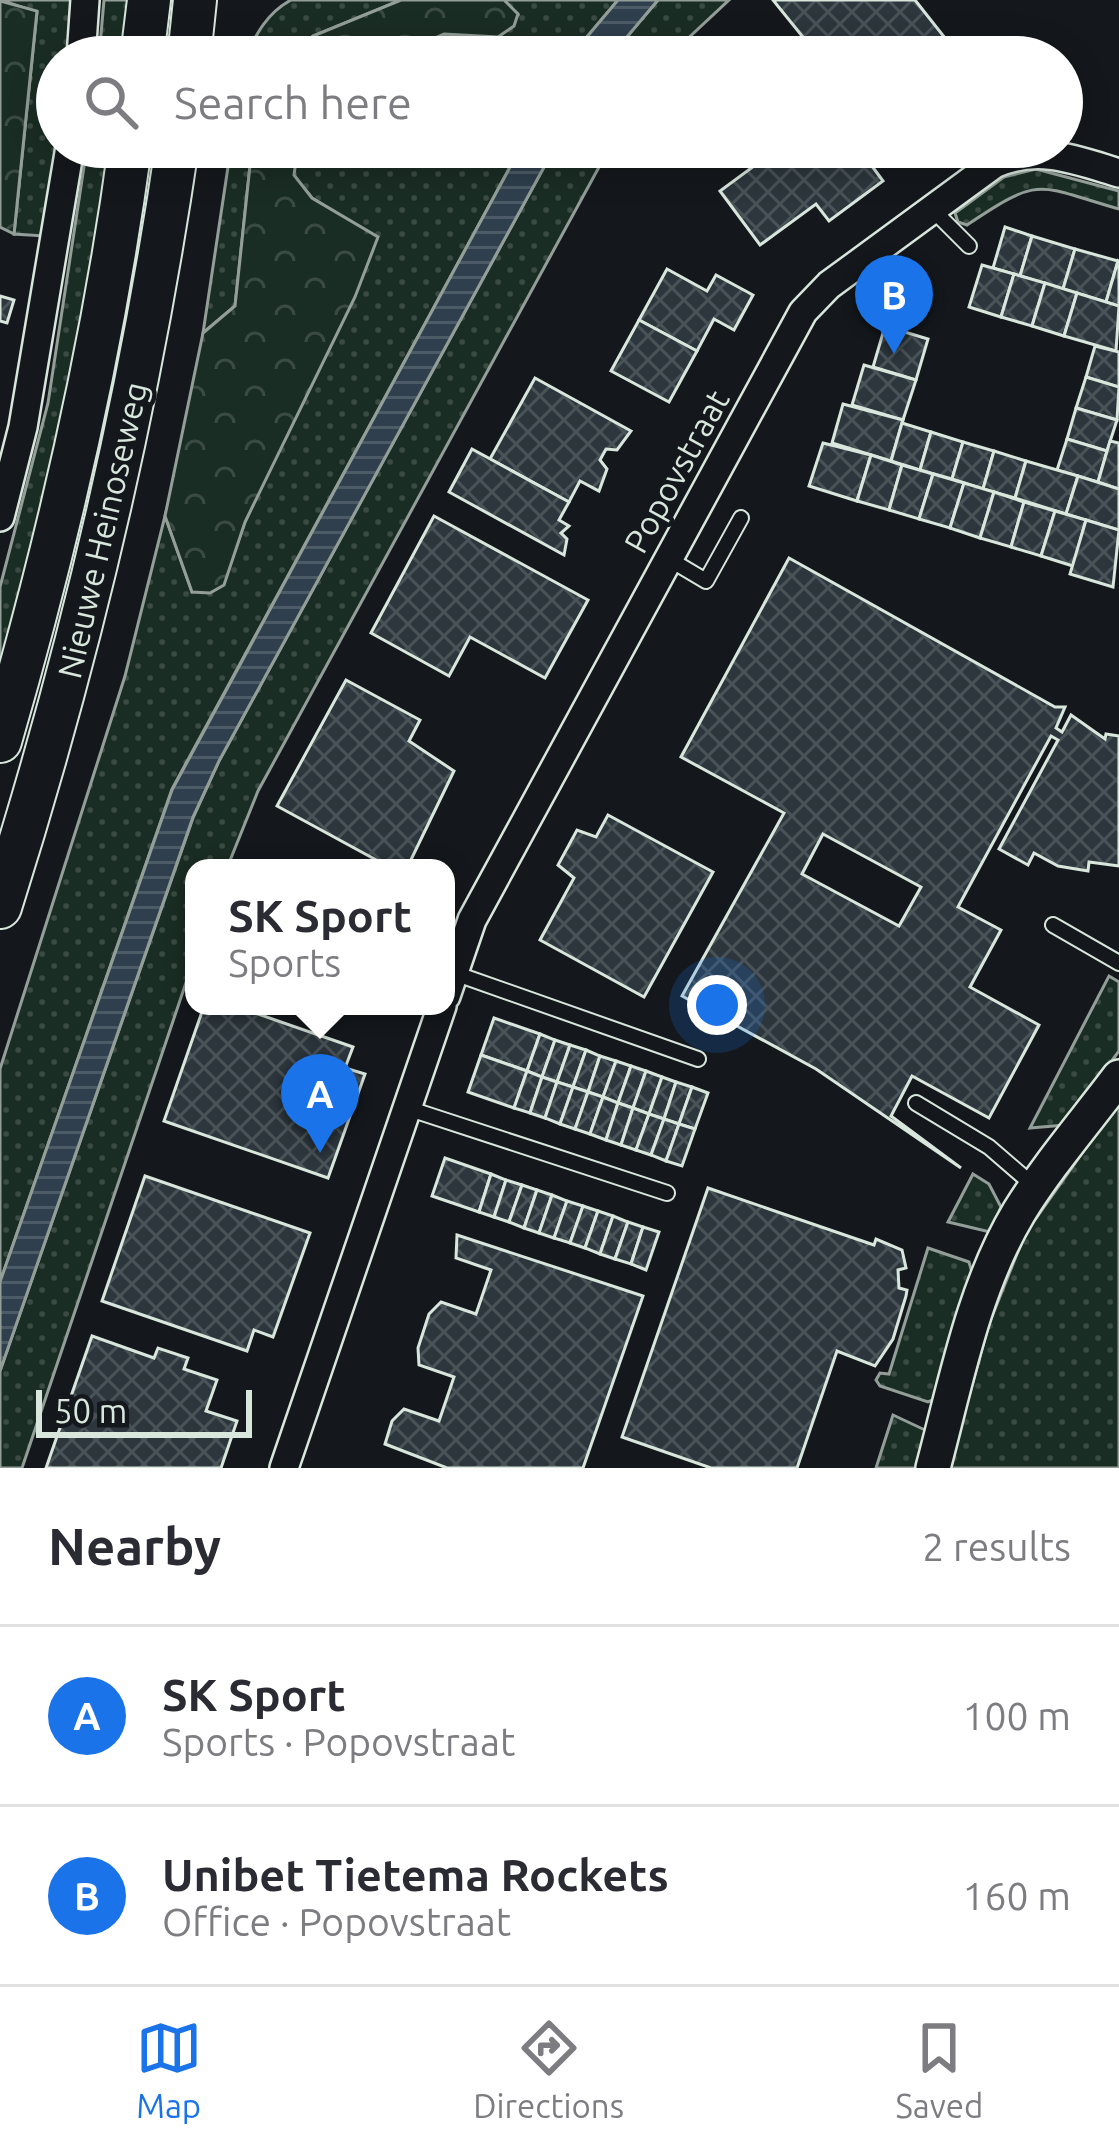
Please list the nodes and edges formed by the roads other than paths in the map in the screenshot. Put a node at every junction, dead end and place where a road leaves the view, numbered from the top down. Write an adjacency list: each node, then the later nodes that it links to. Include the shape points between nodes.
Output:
1 (86, 0): 4 (street)
2 (149, 0): 5 (highway)
3 (195, 0): 6 (highway)
4 (82, 36)
5 (145, 36)
6 (191, 36)
7 (1083, 162): 12 (street, Popovstraat)
8 (66, 168): 15 (street)
9 (126, 168): 18 (highway, Nieuwe Heinoseweg, via 84,416)
10 (173, 168): 19 (highway, Nieuwe Heinoseweg, via 92,589)
11 (993, 168): 13 (street, Popovstraat)
12 (1119, 173)
13 (932, 209): 14 (lane); 17 (street, Popovstraat, via 803,312)
14 (969, 247)
15 (0, 517)
16 (741, 518): 17 (lane, via 706,581)
17 (669, 559): 22 (street, Popovstraat, via 472,920)
18 (0, 741)
19 (0, 907)
20 (1053, 926): 21 (lane)
21 (1119, 963)
22 (455, 970)
23 (455, 986): 25 (lane)
24 (439, 1015): 28 (street)
25 (698, 1059)
26 (1119, 1077): 29 (street)
27 (916, 1103): 29 (lane)
28 (407, 1108): 30 (lane); 31 (street)
29 (1036, 1188): 32 (street, via 975,1312)
30 (668, 1193)
31 (284, 1468)
32 (933, 1468)

